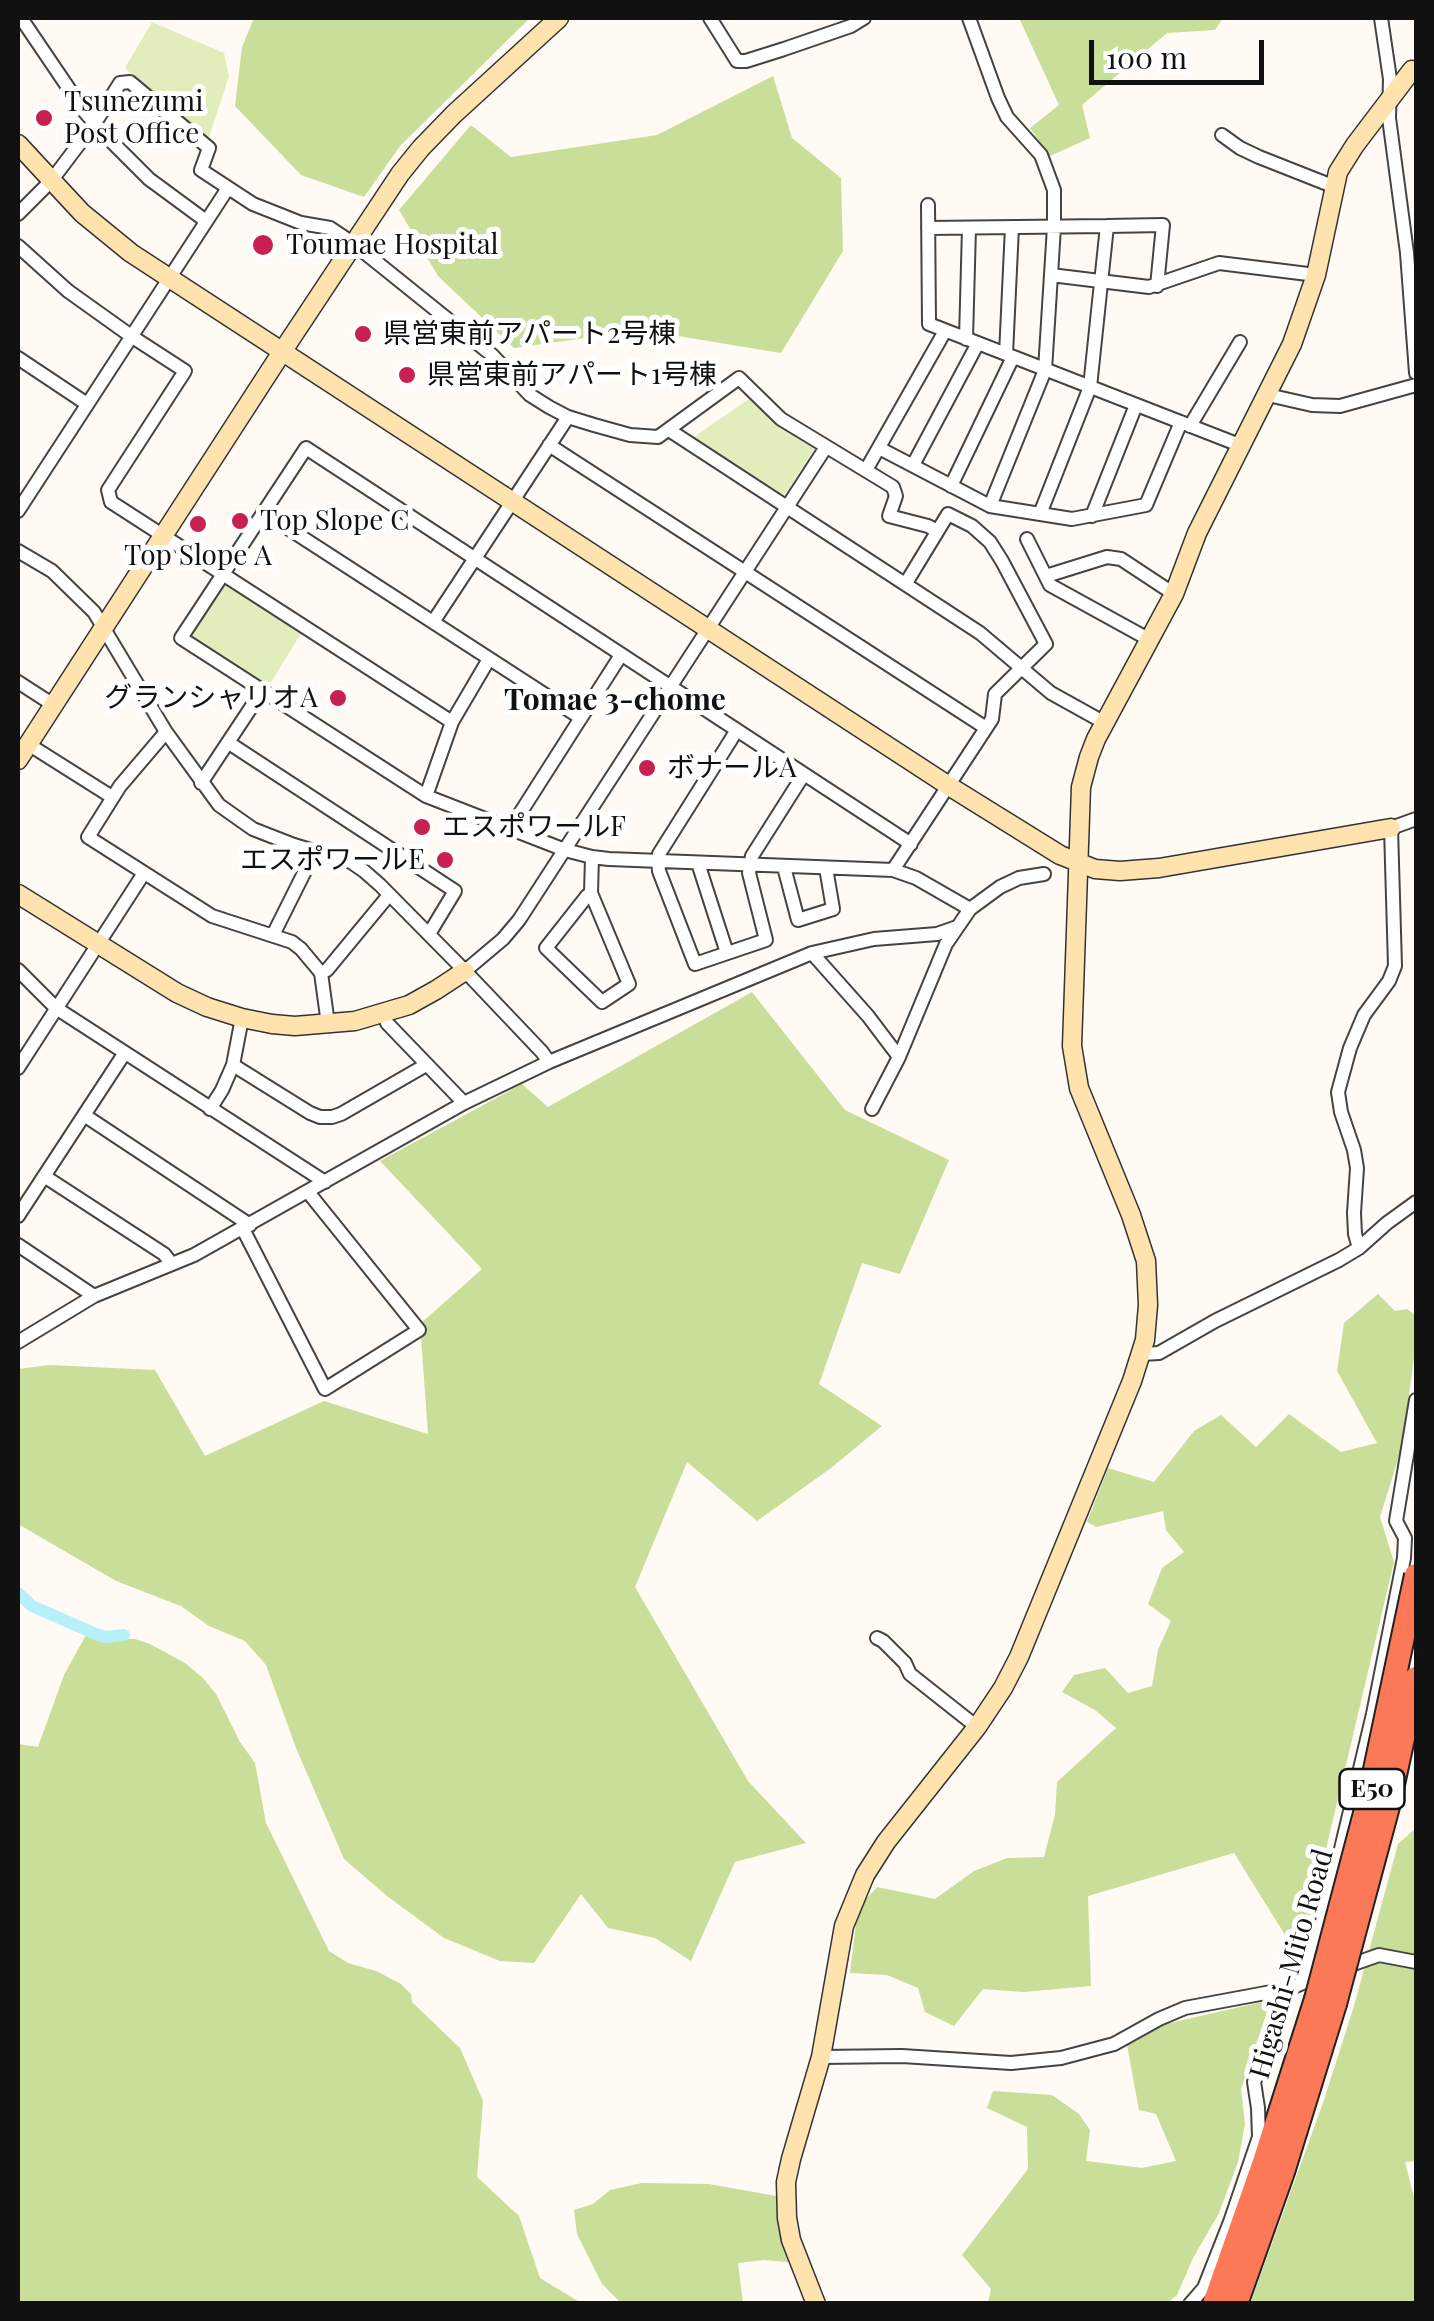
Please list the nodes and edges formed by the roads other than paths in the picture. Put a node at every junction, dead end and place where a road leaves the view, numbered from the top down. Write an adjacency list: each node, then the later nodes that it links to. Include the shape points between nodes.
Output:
1 (22, 18): 9 (street)
2 (559, 18): 23 (street, via 421,148)
3 (710, 18): 4 (street, via 736,62 746,62)
4 (864, 18)
5 (969, 18): 20 (street, via 1007,117 1041,155 1054,190)
6 (1382, 18): 8 (street)
7 (1412, 70): 8 (street)
8 (1389, 100): 13 (street, via 1344,160); 38 (street)
9 (94, 123): 12 (street); 14 (street, via 120,83 130,82 208,148 201,170); 17 (street, via 149,179)
10 (1222, 135): 13 (street)
11 (18, 144): 12 (street)
12 (51, 181): 16 (street); 27 (street, via 110,236)
13 (1335, 187): 25 (street)
14 (228, 188): 17 (street); 23 (street)
15 (928, 205): 21 (street)
16 (18, 214)
17 (206, 221): 27 (street)
18 (1107, 226): 20 (street); 28 (street); 29 (street, via 1163,225)
19 (1012, 227): 20 (street); 22 (street); 35 (street)
20 (1054, 227): 26 (street)
21 (928, 228): 22 (street); 30 (street, via 929,324)
22 (969, 228): 32 (street)
23 (354, 244): 34 (street); 44 (street, via 492,355 530,395)
24 (18, 246): 31 (street)
25 (1316, 275): 29 (street, via 1219,263); 41 (street)
26 (1051, 276): 28 (street); 37 (street)
27 (169, 278): 31 (street); 34 (street)
28 (1102, 281): 29 (street); 40 (street)
29 (1157, 286)
30 (945, 330): 32 (street); 50 (street)
31 (131, 336): 42 (street); 62 (street, via 185,371 108,496)
32 (972, 341): 35 (street); 51 (street)
33 (1240, 342): 45 (street)
34 (282, 352): 54 (street); 62 (street)
35 (1009, 356): 37 (street); 53 (street)
36 (18, 358): 42 (street)
37 (1045, 370): 40 (street); 56 (street)
38 (1416, 373)
39 (1416, 385): 41 (street, via 1340,406)
40 (1090, 387): 43 (street); 59 (street)
41 (1268, 395): 48 (street)
42 (88, 404): 57 (street)
43 (1136, 405): 45 (street); 60 (street)
44 (568, 417): 46 (street, via 630,434 658,437); 47 (street)
45 (1185, 424): 48 (street); 60 (street, via 1146,505)
46 (669, 430): 49 (street, via 739,378 781,419); 55 (street)
47 (550, 445): 54 (street); 66 (street)
48 (1242, 446): 70 (street)
49 (826, 448): 52 (street); 55 (street)
50 (880, 448): 51 (street); 52 (street)
51 (913, 466): 53 (street)
52 (866, 470): 61 (street, via 893,486 889,516)
53 (951, 486): 56 (street)
54 (512, 502): 65 (street); 73 (street)
55 (788, 506): 66 (street); 69 (street)
56 (990, 506): 59 (street)
57 (18, 512)
58 (264, 512): 65 (street, via 306,448); 67 (street); 71 (street)
59 (1040, 514): 60 (street)
60 (1092, 516)
61 (937, 532): 69 (street); 77 (street, via 948,514 972,526 1002,561 1046,644)
62 (164, 535): 67 (street); 72 (street)
63 (1027, 539): 68 (street)
64 (18, 551): 72 (street, via 66,582)
65 (474, 559): 71 (street); 75 (street)
66 (745, 572): 73 (street); 85 (street)
67 (222, 573): 80 (street, via 180,638); 83 (street)
68 (1046, 576): 70 (street, via 1107,557 1121,559); 74 (street)
69 (906, 583): 77 (street)
70 (1174, 594): 74 (street)
71 (433, 622): 76 (street)
72 (104, 626): 81 (street); 87 (street)
73 (708, 630): 79 (street); 92 (street)
74 (1150, 640): 84 (street)
75 (622, 655): 79 (street); 82 (street)
76 (489, 659): 82 (street); 83 (street)
77 (1022, 668): 84 (street); 85 (street, via 996,694)
78 (18, 682): 81 (street)
79 (671, 687): 86 (street); 99 (street)
80 (262, 692): 88 (street); 93 (street)
81 (52, 704): 89 (street)
82 (581, 718): 97 (street)
83 (452, 722): 93 (street)
84 (1106, 722): 104 (street, via 1081,787)
85 (986, 728): 92 (street)
86 (737, 730): 90 (street); 102 (street)
87 (166, 732): 91 (street); 94 (street)
88 (229, 743): 91 (street); 116 (street, via 456,891)
89 (23, 752): 94 (street)
90 (804, 774): 98 (street); 105 (street)
91 (202, 784): 100 (street, via 219,806 253,829)
92 (948, 786): 98 (street); 104 (street)
93 (426, 796): 97 (street)
94 (112, 797): 109 (street, via 88,837)
95 (1416, 819): 96 (street)
96 (1391, 828): 104 (street, via 1159,868); 145 (street, via 1395,966 1364,1015 1338,1092 1357,1168)
97 (510, 829): 99 (street)
98 (911, 844): 108 (street)
99 (564, 850): 101 (street); 122 (street, via 503,939)
100 (316, 852): 113 (street, via 351,862); 117 (street)
101 (592, 857): 102 (street); 111 (street)
102 (658, 861): 103 (street); 120 (street, via 695,964)
103 (698, 863): 105 (street); 120 (street)
104 (1078, 864): 149 (street, via 1074,1066 1146,1262)
105 (750, 866): 106 (street); 120 (street, via 766,940)
106 (784, 867): 107 (street); 107 (street, via 798,920 833,910)
107 (826, 868): 108 (street)
108 (893, 870): 114 (street)
109 (144, 873): 117 (street, via 212,916); 118 (street)
110 (1044, 874): 114 (street, via 1019,878)
111 (592, 892): 111 (street, via 546,948 602,1002 630,984)
112 (18, 894): 118 (street)
113 (389, 895): 116 (street); 123 (street)
114 (970, 909): 115 (street)
115 (957, 927): 119 (street); 129 (street)
116 (428, 934): 122 (street)
117 (273, 935): 123 (street, via 302,949)
118 (98, 944): 124 (street); 126 (street, via 177,993)
119 (812, 953): 129 (street); 130 (street)
120 (727, 954)
121 (18, 970): 124 (street)
122 (465, 971): 125 (street); 130 (street)
123 (320, 974): 127 (street)
124 (56, 1008): 128 (street); 133 (street)
125 (384, 1014): 127 (street); 132 (street)
126 (242, 1018): 127 (street); 131 (street)
127 (328, 1024)
128 (124, 1054): 135 (street); 137 (street)
129 (899, 1058): 136 (street)
130 (549, 1062): 134 (street)
131 (233, 1065): 132 (street, via 320,1117 341,1114); 135 (street)
132 (426, 1066): 134 (street)
133 (18, 1068)
134 (464, 1104): 139 (street)
135 (210, 1108): 139 (street)
136 (872, 1109)
137 (84, 1115): 138 (street); 143 (street)
138 (44, 1176): 142 (street); 146 (street)
139 (325, 1182): 140 (street)
140 (308, 1192): 143 (street); 143 (street, via 419,1330 325,1389)
141 (1416, 1202): 145 (street)
142 (18, 1216)
143 (246, 1227): 146 (street)
144 (18, 1245): 147 (street)
145 (1359, 1248): 149 (street, via 1159,1353)
146 (170, 1263): 147 (street)
147 (94, 1296): 148 (street)
148 (18, 1342)
149 (1142, 1354): 155 (street, via 1019,1657)
150 (1416, 1400): 151 (street, via 1396,1520)
151 (1411, 1539): 158 (street, via 1332,1887)
152 (1416, 1576): 158 (highway, Higashi-Mito Road / E50, bridge)
153 (877, 1638): 155 (street)
154 (1416, 1678): 158 (highway, Higashi-Mito Road / E50, bridge, via 1384,1820)
155 (977, 1727): 159 (street, via 886,1842 855,1897)
156 (1416, 1962): 158 (street, via 1379,1955)
157 (1280, 1993): 158 (street); 159 (street, via 1185,2008 1114,2044 1061,2058 1011,2063); 162 (street, via 1254,2082 1258,2138 1204,2288)
158 (1318, 1995): 160 (highway, Higashi-Mito Road / E50)
159 (821, 2057): 161 (street, via 785,2200)
160 (1295, 2100): 163 (highway, Higashi-Mito Road / E50, via 1264,2164); 164 (highway, Higashi-Mito Road / E50)
161 (816, 2304)
162 (1190, 2304)
163 (1214, 2304)
164 (1236, 2304)

